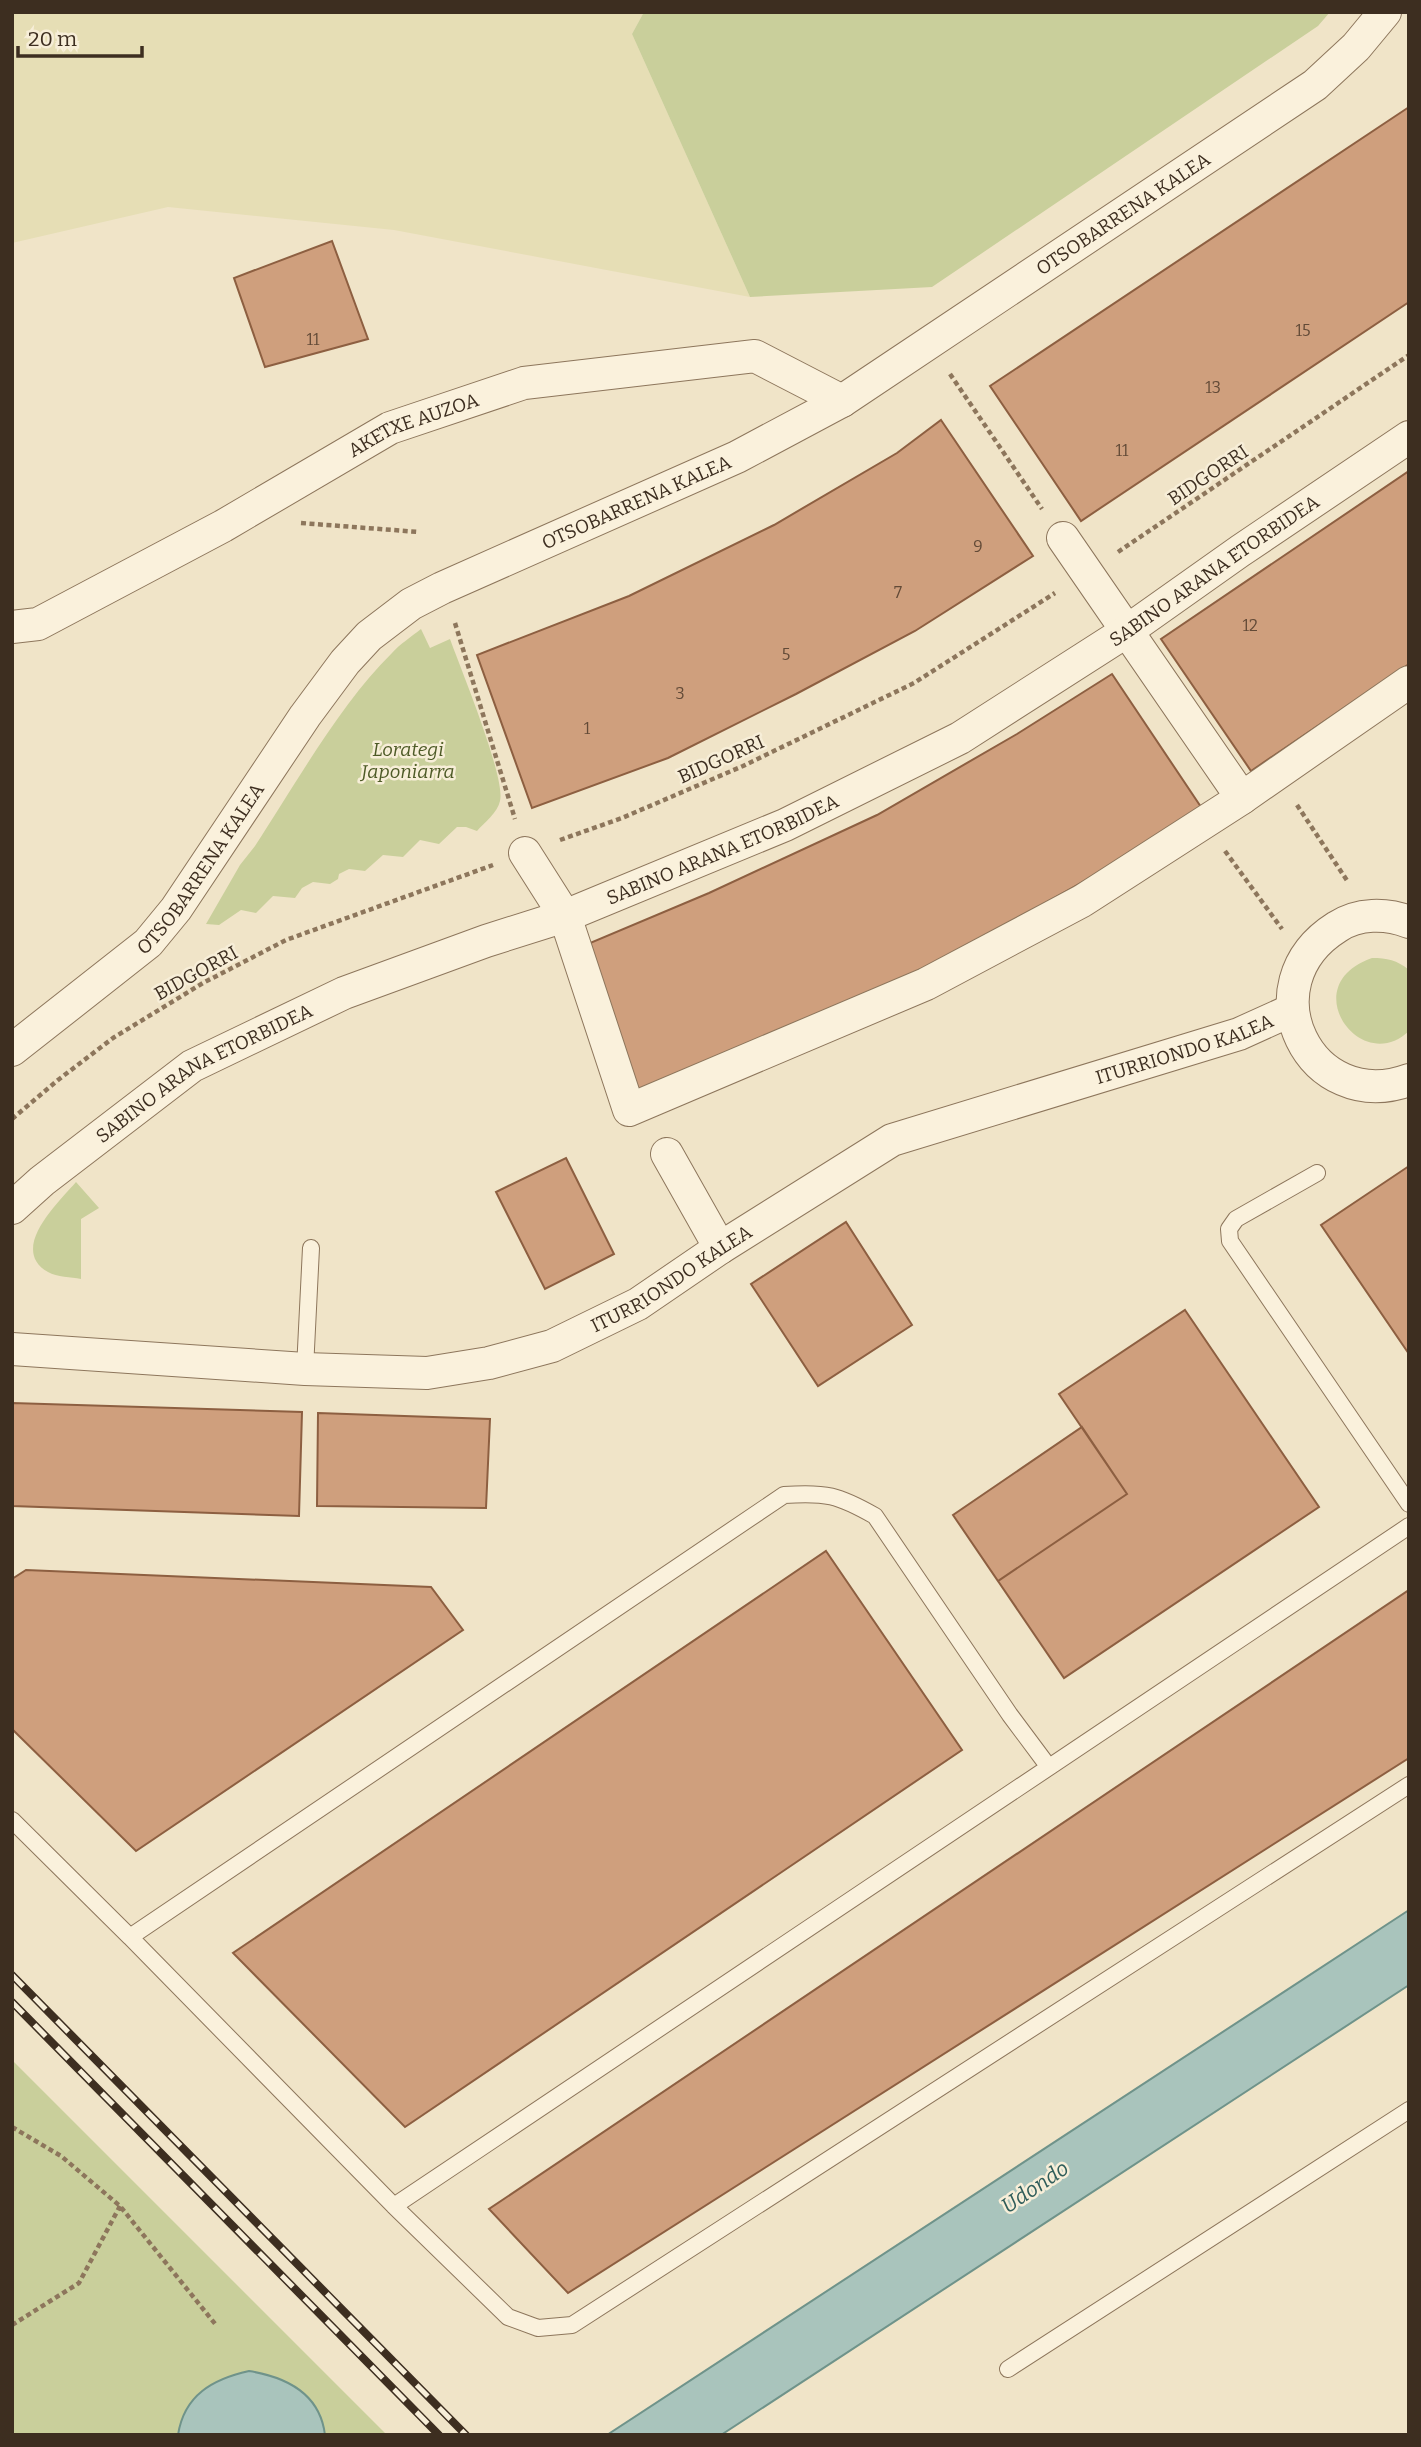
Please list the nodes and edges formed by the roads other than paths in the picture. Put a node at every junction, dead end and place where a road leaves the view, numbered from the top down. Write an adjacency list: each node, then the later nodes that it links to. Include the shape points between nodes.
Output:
1 (1385, 12): 2 (street, OTSOBARRENA KALEA, via 1315,85)
2 (842, 401): 5 (street, AKETXE AUZOA, via 755,356 524,383 390,428 237,518 38,624); 13 (street, OTSOBARRENA KALEA, via 737,457 411,604 369,636 305,716 148,943)
3 (1409, 437): 6 (street, SABINO ARANA ETORBIDEA)
4 (1063, 538): 6 (street)
5 (12, 627)
6 (1127, 631): 8 (street); 10 (street, SABINO ARANA ETORBIDEA, via 960,738 785,825)
7 (1409, 682): 8 (street)
8 (1242, 798): 10 (street, via 1082,901 926,984 629,1110)
9 (525, 853): 10 (street)
10 (565, 916): 17 (street, SABINO ARANA ETORBIDEA, via 344,993 192,1066)
11 (1396, 917): 12 (street, ITURRIONDO KALEA, via 1343,922 1320,937 1303,958 1293,983)
12 (1292, 1010): 14 (street, ITURRIONDO KALEA, via 1300,1037 1316,1061 1339,1077 1366,1087); 19 (street, ITURRIONDO KALEA, via 1240,1034 892,1140)
13 (12, 1050)
14 (1409, 1080)
15 (667, 1154): 19 (street)
16 (1317, 1173): 22 (lane, via 1236,1219 1229,1229 1230,1241)
17 (12, 1208)
18 (311, 1248): 21 (lane)
19 (720, 1248): 21 (street, ITURRIONDO KALEA, via 638,1304 552,1346 427,1373)
20 (12, 1349): 21 (street, ITURRIONDO KALEA)
21 (305, 1369)
22 (1409, 1504)
23 (1409, 1526): 24 (lane)
24 (1048, 1766): 27 (lane, via 875,1516 845,1499 814,1493 784,1495); 29 (lane)
25 (1409, 1785): 29 (lane, via 572,2325 538,2328 509,2317)
26 (12, 1820): 27 (lane)
27 (130, 1937): 29 (lane)
28 (1409, 2110): 30 (lane)
29 (394, 2206)
30 (1008, 2369)

